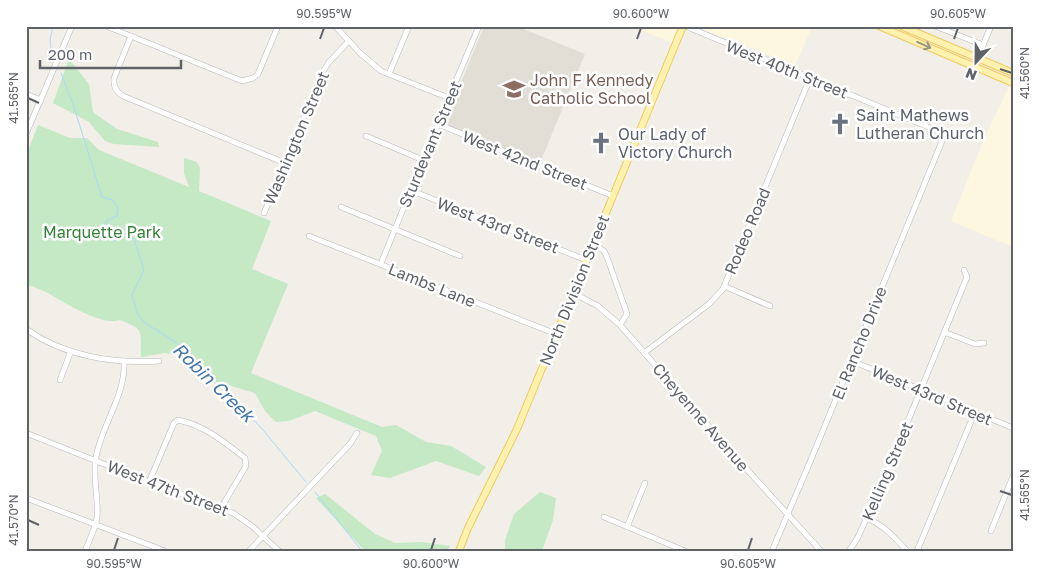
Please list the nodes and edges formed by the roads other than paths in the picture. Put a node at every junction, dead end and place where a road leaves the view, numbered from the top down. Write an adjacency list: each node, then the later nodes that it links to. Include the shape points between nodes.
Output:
1 (72, 26): 23 (street)
2 (106, 26): 12 (street)
3 (278, 26): 12 (street, via 258,74 242,82)
4 (335, 26): 13 (street)
5 (408, 26): 18 (street)
6 (479, 26): 22 (street, Sturdevant Street)
7 (684, 26): 19 (street, West 40th Street); 31 (main road, North Division Street)
8 (879, 26): 16 (main road, one-way to 16)
9 (901, 26): 15 (main road)
10 (935, 26): 14 (street)
11 (991, 26): 14 (street)
12 (131, 36): 29 (street, via 114,82 118,93)
13 (349, 41): 18 (street, via 371,64); 29 (street, Washington Street, via 324,70)
14 (983, 45): 15 (street)
15 (978, 58): 16 (street); 17 (main road)
16 (974, 67): 20 (main road)
17 (1013, 73)
18 (389, 74): 22 (street)
19 (810, 78): 26 (street, West 40th Street); 41 (street, Rodeo Road)
20 (1013, 83)
21 (26, 94): 23 (street)
22 (449, 98): 24 (street, Sturdevant Street)
23 (40, 100): 25 (street)
24 (438, 124): 28 (street, Sturdevant Street); 31 (street, West 42nd Street)
25 (26, 134)
26 (945, 134): 53 (street, El Rancho Drive)
27 (366, 136): 28 (street)
28 (423, 160): 30 (street, Sturdevant Street)
29 (285, 163): 33 (street, Washington Street)
30 (410, 190): 34 (street, Sturdevant Street); 38 (street, West 43rd Street)
31 (613, 196): 36 (main road, North Division Street)
32 (341, 207): 34 (street)
33 (264, 213)
34 (395, 230): 37 (street); 39 (street, Sturdevant Street)
35 (309, 236): 47 (street, Lambs Lane)
36 (593, 244): 38 (main road, North Division Street); 44 (street, via 608,257 627,314)
37 (460, 256)
38 (586, 260): 42 (main road, North Division Street)
39 (382, 261)
40 (964, 270): 46 (street, Kelling Street, via 967,277)
41 (724, 286): 43 (street); 50 (street, Rodeo Road, via 709,304)
42 (573, 293): 44 (street, Cheyenne Avenue, via 603,310); 47 (main road, North Division Street)
43 (770, 306)
44 (620, 325): 50 (street, Cheyenne Avenue)
45 (26, 329): 49 (street)
46 (944, 332): 48 (street, via 975,344); 55 (street, Kelling Street)
47 (556, 334): 77 (main road, North Division Street, via 518,429)
48 (984, 343)
49 (71, 351): 51 (street); 54 (street)
50 (644, 352): 66 (street, Cheyenne Avenue)
51 (124, 361): 52 (street); 60 (street, via 122,384 102,434)
52 (158, 361)
53 (852, 361): 55 (street, West 43rd Street); 66 (street, El Rancho Drive)
54 (60, 380)
55 (921, 390): 56 (street, West 43rd Street); 68 (street, Kelling Street)
56 (974, 412): 57 (street, West 43rd Street); 83 (street)
57 (1013, 428)
58 (26, 433): 60 (street, West 47th Street)
59 (356, 433): 72 (street, via 350,444)
60 (96, 461): 62 (street, West 47th Street); 69 (street)
61 (1013, 476): 71 (street)
62 (149, 482): 65 (street, West 47th Street); 65 (street, via 174,423 178,420 207,430 245,458 246,466)
63 (645, 483): 70 (street)
64 (26, 498): 69 (street)
65 (221, 508): 72 (street, West 47th Street, via 242,518)
66 (788, 514): 79 (street, El Rancho Drive); 80 (street, Cheyenne Avenue)
67 (604, 517): 70 (street)
68 (867, 518): 81 (street, Kelling Street); 82 (street, via 882,525)
69 (95, 525): 73 (street); 74 (street)
70 (627, 526): 78 (street)
71 (991, 531)
72 (263, 536): 75 (street); 76 (street, West 47th Street)
73 (85, 551)
74 (164, 551)
75 (249, 551)
76 (279, 551)
77 (459, 551)
78 (686, 551)
79 (772, 551)
80 (821, 551)
81 (849, 551)
82 (907, 551)
83 (917, 551)

